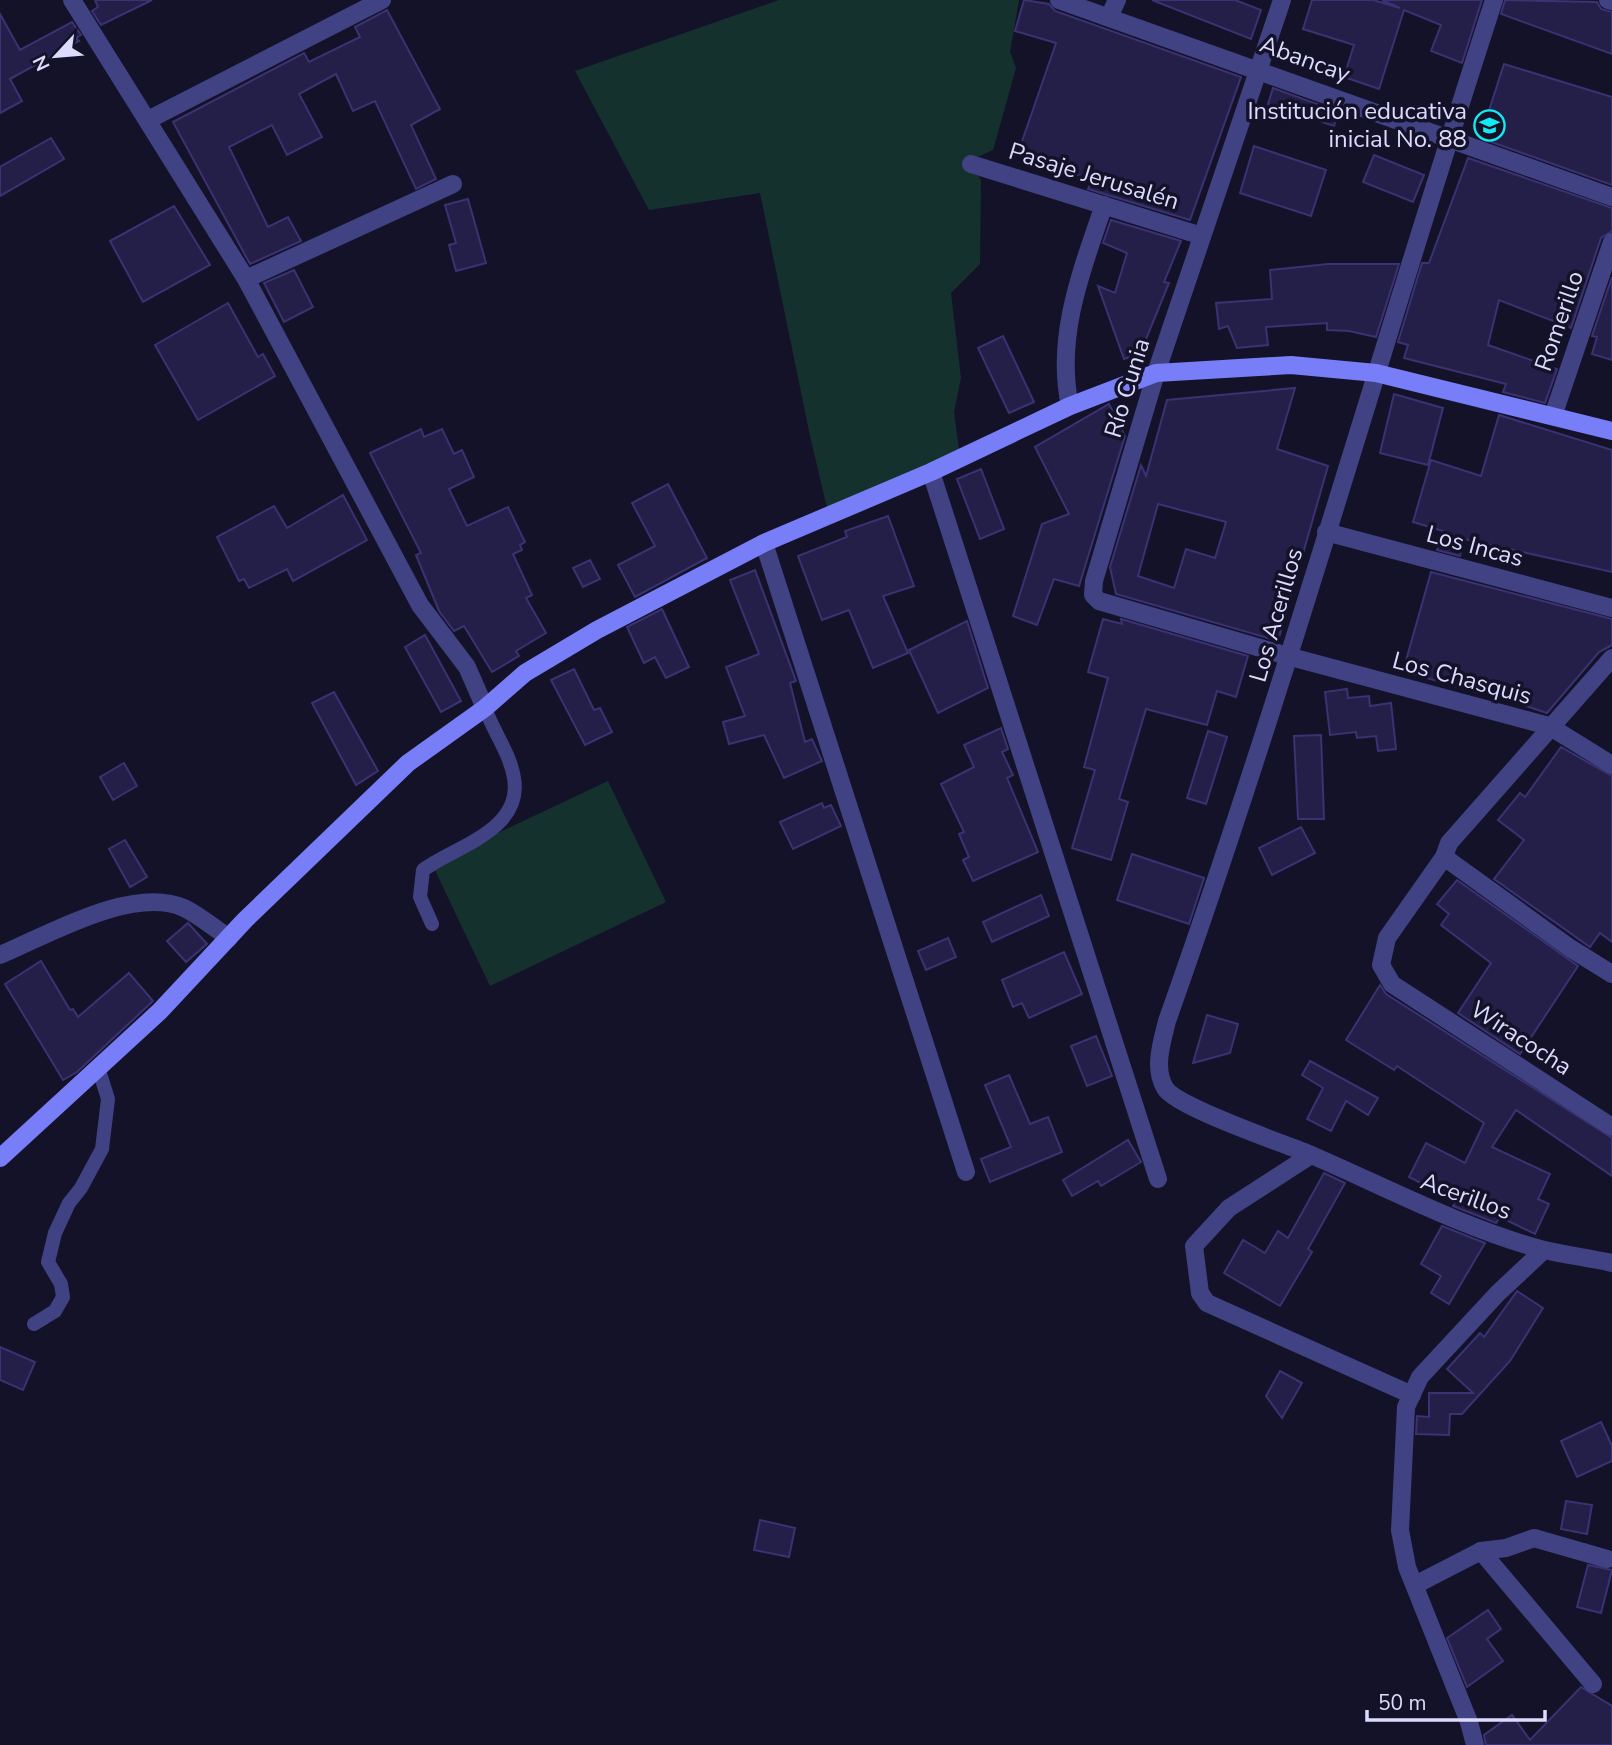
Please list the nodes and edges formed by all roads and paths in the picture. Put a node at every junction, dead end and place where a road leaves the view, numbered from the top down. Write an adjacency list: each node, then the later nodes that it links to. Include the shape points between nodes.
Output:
1 (72, 0): 9 (street)
2 (382, 0): 9 (street)
3 (1059, 0): 7 (street, Abancay)
4 (1118, 0): 7 (street)
5 (1282, 0): 8 (street, Río Cunia)
6 (1494, 0): 10 (street, Los Acerillos)
7 (1109, 17): 8 (street, Abancay)
8 (1259, 69): 10 (street, Abancay); 15 (street, Río Cunia)
9 (148, 120): 17 (street)
10 (1449, 137): 13 (street, Abancay); 19 (street, Los Acerillos)
11 (971, 164): 14 (street, Pasaje Jerusalén)
12 (453, 184): 17 (street)
13 (1612, 197)
14 (1104, 205): 15 (street, Pasaje Jerusalén); 20 (street, via 1069,321 1066,388)
15 (1202, 236): 18 (street, Río Cunia)
16 (1612, 242): 21 (street, Romerillo)
17 (246, 279): 29 (street, via 420,605 467,667)
18 (1156, 373): 19 (street, via 1291,365); 20 (street); 27 (street, Río Cunia, via 1093,595 1099,601)
19 (1376, 373): 21 (street); 24 (street, Los Acerillos)
20 (1070, 406): 23 (street)
21 (1553, 416): 22 (street)
22 (1612, 431)
23 (931, 472): 25 (street); 42 (street)
24 (1325, 532): 26 (street, Los Incas); 27 (street, Los Acerillos)
25 (764, 543): 29 (street, via 597,630 525,673); 41 (street)
26 (1612, 608)
27 (1291, 657): 30 (street, Los Chasquis); 39 (street, Los Acerillos, via 1159,1056 1166,1091)
28 (1612, 658): 30 (street)
29 (485, 708): 33 (lane, via 515,778 513,801 500,825 423,870 420,897); 34 (street, via 408,763)
30 (1549, 726): 31 (street, Los Chasquis); 32 (street, via 1453,837)
31 (1612, 765)
32 (1444, 857): 36 (street); 38 (street, Wiracocha, via 1387,938 1381,965 1386,976)
33 (432, 924)
34 (229, 938): 35 (street, via 184,908 156,901 128,904); 37 (street)
35 (0, 955)
36 (1612, 974)
37 (99, 1067): 40 (street); 45 (lane, via 108,1099 102,1149 55,1233 48,1262 63,1297 55,1311)
38 (1612, 1127)
39 (1311, 1155): 43 (street, Acerillos, via 1405,1200); 46 (street, via 1229,1209 1194,1246 1200,1293 1207,1303)
40 (0, 1158)
41 (967, 1172)
42 (1157, 1179)
43 (1544, 1250): 44 (street, Acerillos); 46 (street, via 1420,1377)
44 (1612, 1263)
45 (34, 1324)
46 (1412, 1395): 49 (street, via 1406,1407 1400,1530)
47 (1481, 1551): 48 (street, via 1534,1538); 49 (street); 50 (street)
48 (1607, 1559)
49 (1415, 1585): 51 (street)
50 (1594, 1684)
51 (1475, 1745)

